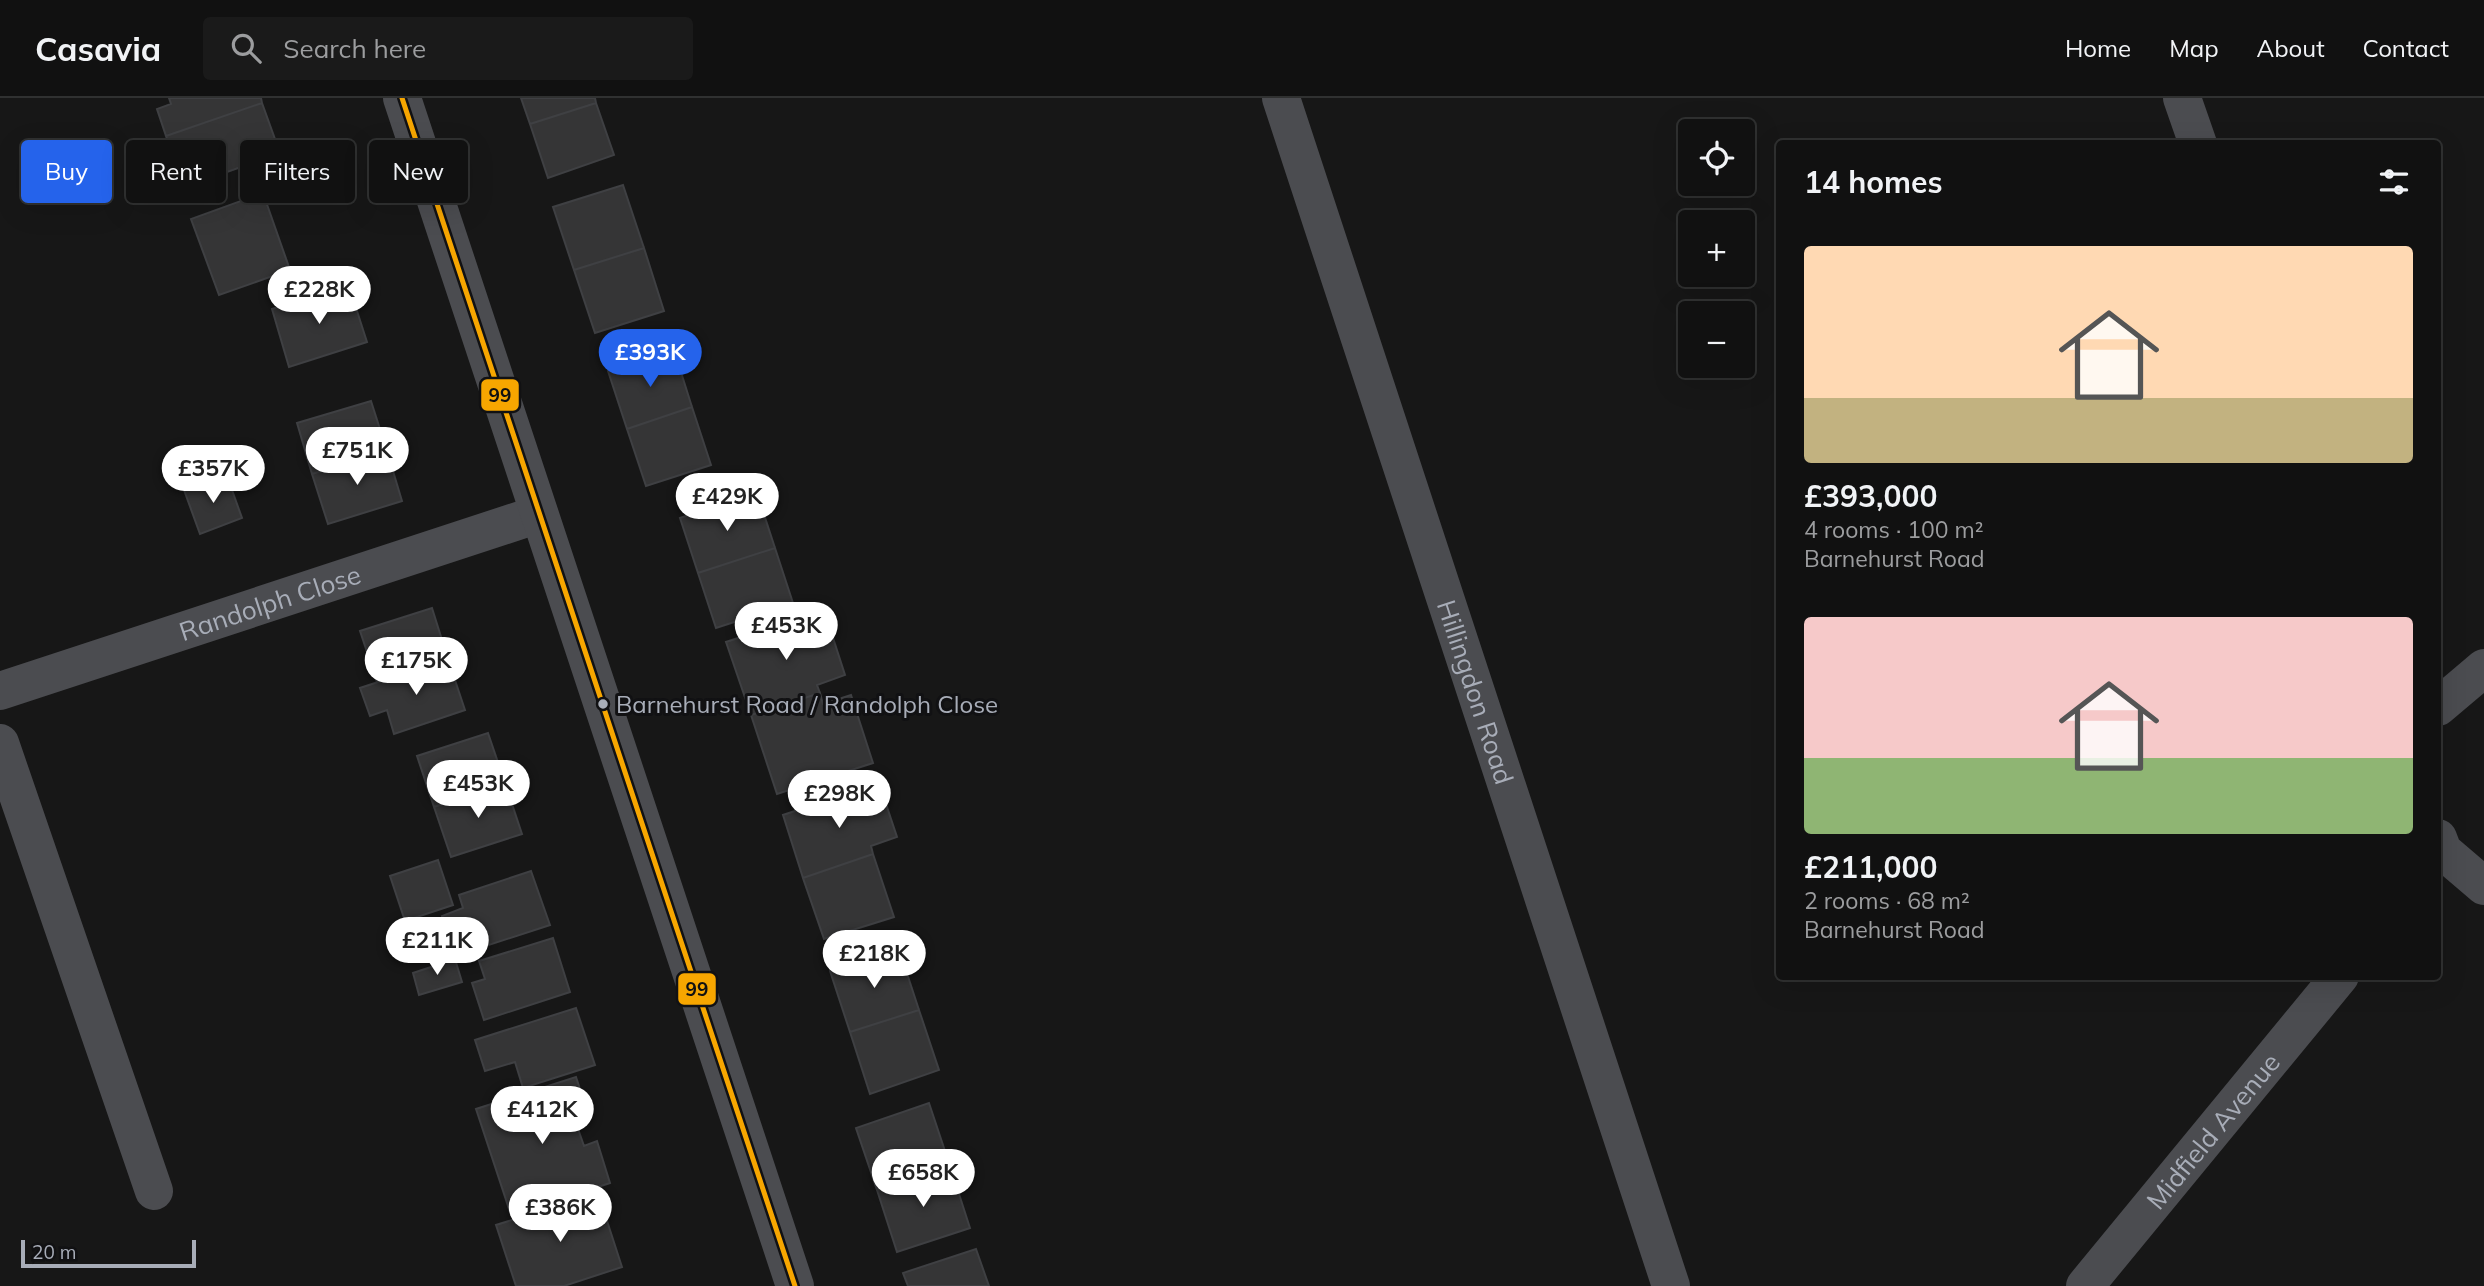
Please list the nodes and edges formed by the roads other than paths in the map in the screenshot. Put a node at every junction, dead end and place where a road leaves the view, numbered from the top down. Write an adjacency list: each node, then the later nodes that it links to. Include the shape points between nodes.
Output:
1 (402, 98): 5 (street)
2 (1281, 98): 15 (street, Hillingdon Road)
3 (2182, 98): 4 (street)
4 (2197, 140)
5 (539, 514): 7 (street, Randolph Close); 14 (street)
6 (2484, 667): 8 (street)
7 (0, 691)
8 (2441, 704)
9 (0, 743): 13 (street)
10 (2441, 851): 11 (street)
11 (2484, 886)
12 (2337, 980): 16 (street, Midfield Avenue)
13 (154, 1191)
14 (794, 1286)
15 (1671, 1286)
16 (2085, 1286)

